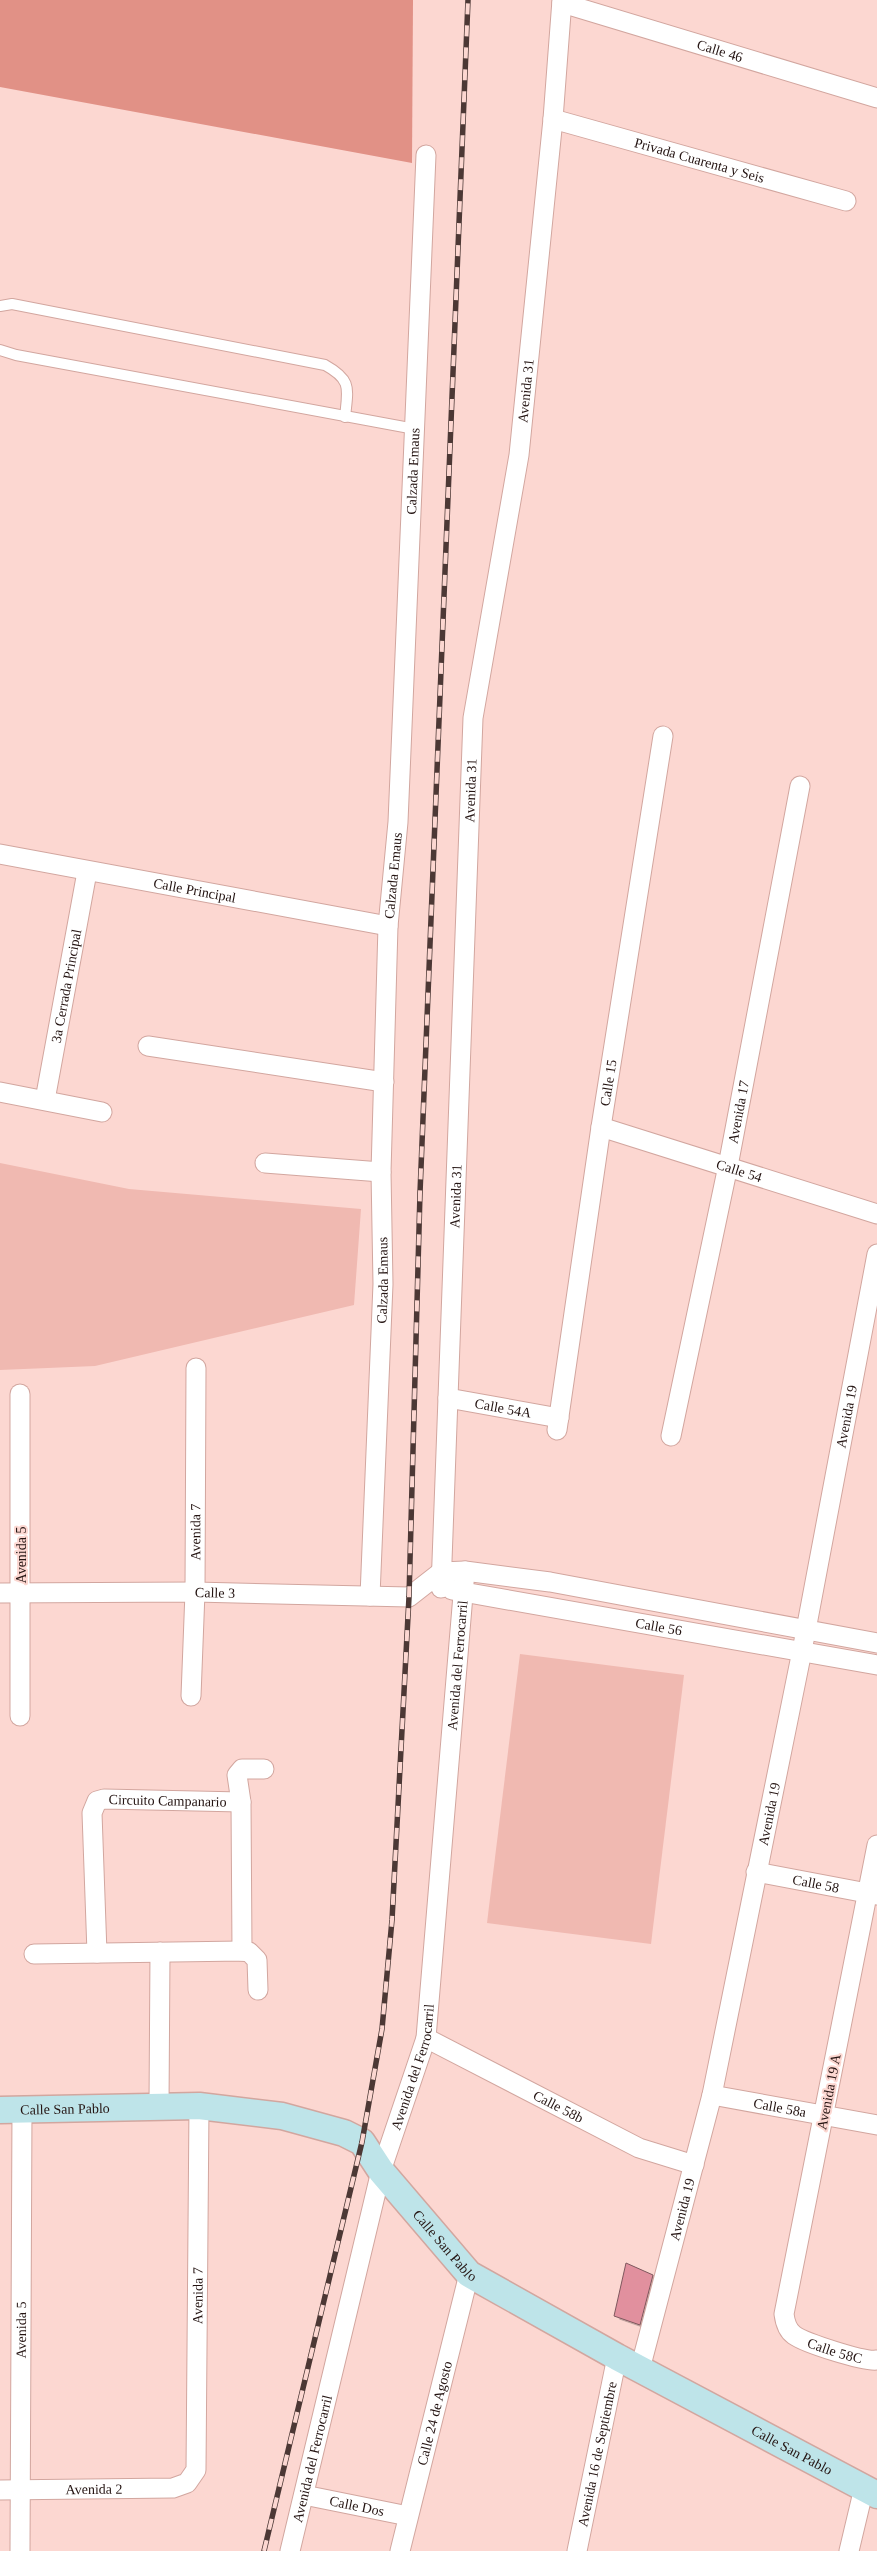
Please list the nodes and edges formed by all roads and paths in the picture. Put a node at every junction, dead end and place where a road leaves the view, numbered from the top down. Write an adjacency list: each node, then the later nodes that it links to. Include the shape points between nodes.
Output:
1 (562, 2): 2 (street, Calle 46); 3 (street, Avenida 31)
2 (877, 98)
3 (553, 119): 5 (street, Privada Cuarenta y Seis); 28 (street, Avenida 31, via 520,455 474,718)
4 (426, 155): 9 (street, Calzada Emaus)
5 (846, 201)
6 (0, 306): 8 (lane, via 12,304 325,365 340,373 348,386)
7 (0, 350): 8 (lane)
8 (345, 417): 9 (lane)
9 (415, 429): 14 (street, Calzada Emaus, via 398,822)
10 (663, 736): 20 (street, Calle 15)
11 (800, 786): 22 (street, Avenida 17)
12 (0, 854): 13 (street, Calle Principal)
13 (87, 872): 14 (street, Calle Principal); 18 (street, 3a Cerrada Principal)
14 (388, 926): 16 (street, Calzada Emaus)
15 (148, 1046): 16 (street)
16 (384, 1082): 23 (street, Calzada Emaus)
17 (0, 1092): 18 (street)
18 (44, 1100): 19 (street)
19 (102, 1112)
20 (601, 1127): 22 (street, Calle 54); 29 (street, Calle 15)
21 (265, 1163): 23 (street)
22 (728, 1166): 24 (street, Calle 54); 30 (street, Avenida 17)
23 (381, 1172): 37 (street, Calzada Emaus, via 383,1284)
24 (877, 1214)
25 (877, 1254): 38 (street, Avenida 19)
26 (196, 1368): 33 (street, Avenida 7)
27 (20, 1394): 36 (street, Avenida 5)
28 (448, 1398): 29 (street, Calle 54A); 32 (street, Avenida 31)
29 (558, 1424)
30 (672, 1436)
31 (465, 1571): 32 (street, Calle 56); 34 (street, Avenida del Ferrocarril); 38 (street, Calle 56, via 550,1582)
32 (436, 1581): 34 (street, Calle 56); 37 (street, Calle 3, via 409,1597)
33 (195, 1592): 36 (street, Calle 3); 37 (street, Calle 3); 42 (street, Avenida 7)
34 (463, 1592): 40 (street, Calle 56); 54 (street, Avenida del Ferrocarril)
35 (0, 1593): 36 (street, Calle 3)
36 (21, 1593): 43 (street, Avenida 5)
37 (370, 1596)
38 (806, 1630): 39 (street, Calle 56); 40 (street, Avenida 19)
39 (877, 1643)
40 (802, 1651): 41 (street, Calle 56); 47 (street, Avenida 19)
41 (877, 1666)
42 (192, 1696)
43 (20, 1716)
44 (264, 1768): 45 (street, Circuito Campanario, via 242,1769 237,1775)
45 (241, 1802): 49 (street, Circuito Campanario); 51 (street, Circuito Campanario, via 97,1801 92,1813)
46 (877, 1845): 48 (street, Avenida 19 A)
47 (756, 1872): 48 (street, Calle 58); 55 (street, Avenida 19)
48 (872, 1894): 59 (street, Avenida 19 A)
49 (242, 1951): 50 (street); 53 (street, via 249,1952 257,1960)
50 (160, 1952): 51 (street); 56 (street)
51 (97, 1953): 52 (street)
52 (34, 1954)
53 (258, 1990)
54 (426, 2038): 61 (street, Calle 58b, via 639,2148); 62 (street, Avenida del Ferrocarril)
55 (712, 2095): 59 (street, Calle 58a); 61 (street, Avenida 19)
56 (159, 2106): 57 (street, Calle San Pablo); 58 (street, Calle San Pablo)
57 (199, 2106): 62 (street, Calle San Pablo, via 282,2116 344,2133 362,2142); 68 (street, Avenida 7, via 196,2470)
58 (11, 2110): 70 (street, Avenida 5)
59 (824, 2117): 60 (street, Calle 58a); 64 (street, Avenida 19 A, via 784,2314 784,2322)
60 (877, 2125)
61 (694, 2166): 67 (street, Avenida 19)
62 (382, 2171): 63 (street, Calle San Pablo); 72 (street, Avenida del Ferrocarril)
63 (469, 2274): 65 (street, Calle San Pablo); 73 (street, Calle 24 de Agosto)
64 (794, 2335): 66 (street, Calle 58C, via 854,2357)
65 (617, 2357): 67 (street, Calle San Pablo); 77 (street, Avenida 16 de Septiembre)
66 (877, 2360)
67 (640, 2369): 71 (street, Calle San Pablo)
68 (187, 2482): 70 (street, Avenida 2, via 173,2488)
69 (0, 2490): 70 (street, Avenida 2)
70 (22, 2490): 74 (street, Avenida 5)
71 (870, 2491): 78 (street)
72 (304, 2495): 73 (street, Calle Dos); 75 (street, Avenida del Ferrocarril)
73 (408, 2516): 76 (street, Calle 24 de Agosto)
74 (20, 2551)
75 (290, 2551)
76 (400, 2551)
77 (577, 2551)
78 (849, 2551)

